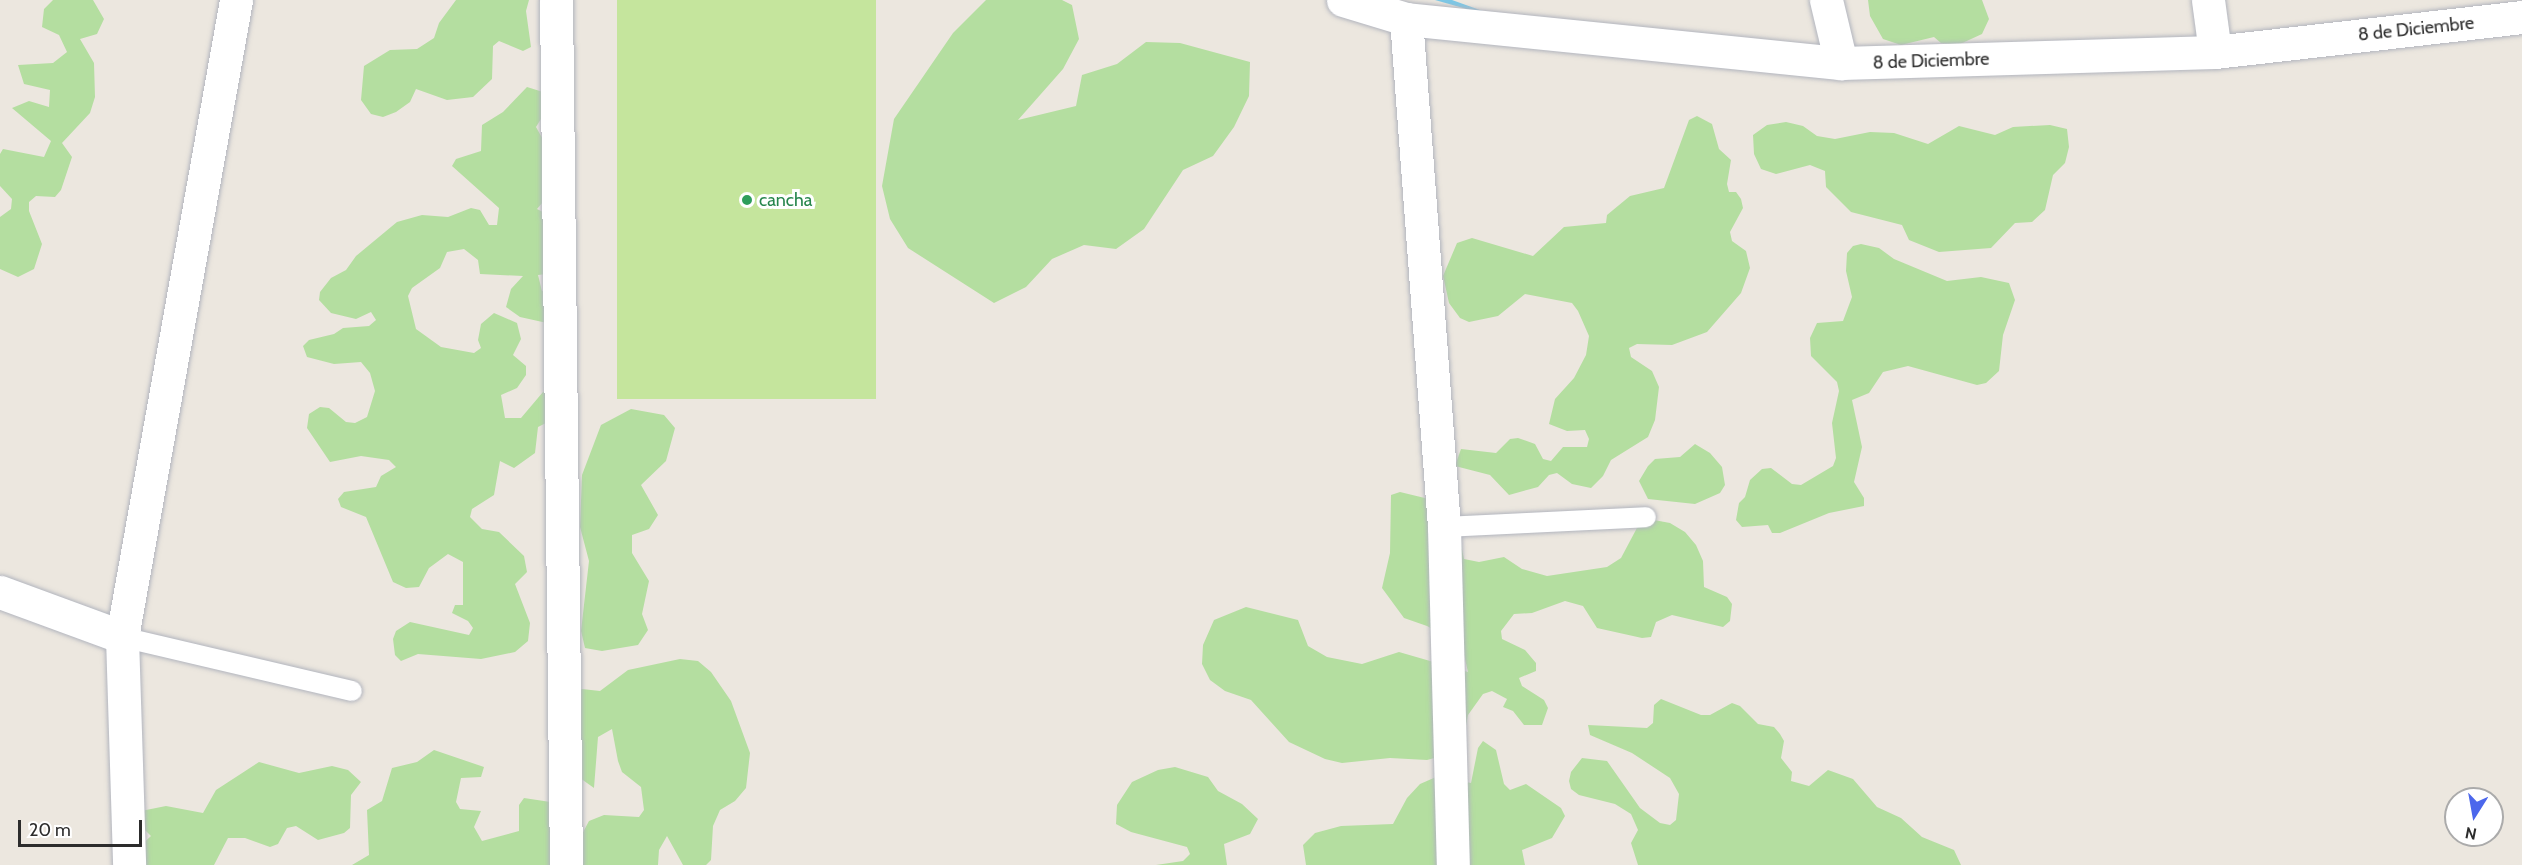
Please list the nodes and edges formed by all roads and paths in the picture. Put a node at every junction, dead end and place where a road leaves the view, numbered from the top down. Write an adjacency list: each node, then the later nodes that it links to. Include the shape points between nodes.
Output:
1 (236, 0): 13 (street)
2 (556, 0): 16 (street)
3 (1343, 0): 7 (street, 8 de Diciembre)
4 (1826, 0): 9 (street)
5 (2208, 0): 8 (street)
6 (2522, 17): 8 (street, 8 de Diciembre)
7 (1406, 19): 9 (street, 8 de Diciembre); 11 (street)
8 (2215, 52): 9 (street, 8 de Diciembre)
9 (1841, 63)
10 (1646, 517): 11 (lane)
11 (1444, 527): 17 (street)
12 (0, 592): 13 (street)
13 (122, 637): 14 (lane); 15 (street)
14 (352, 690)
15 (129, 865)
16 (566, 865)
17 (1453, 865)

